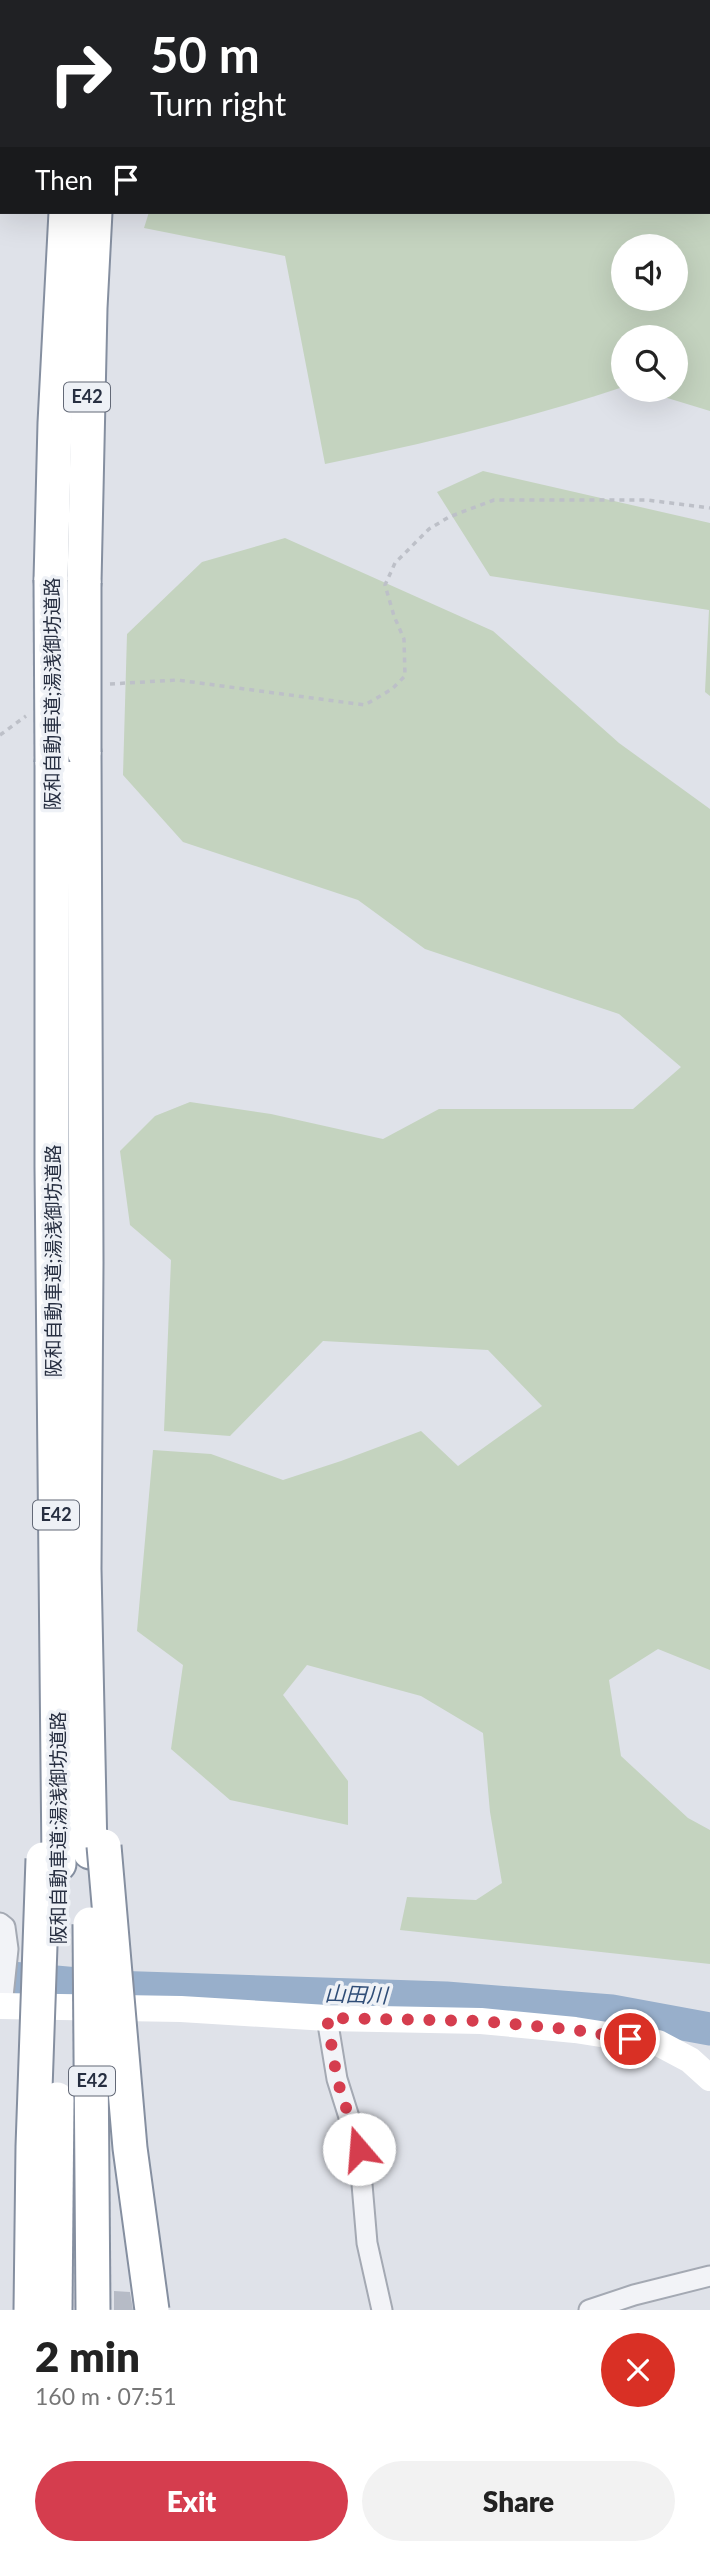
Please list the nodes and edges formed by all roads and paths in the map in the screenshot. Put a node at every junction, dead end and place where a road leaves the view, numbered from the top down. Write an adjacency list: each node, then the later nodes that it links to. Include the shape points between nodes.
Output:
1 (48, 214): 5 (highway)
2 (66, 214): 5 (highway, 阪和自動車道;湯浅御坊道路 / E42)
3 (95, 214): 6 (highway, 阪和自動車道;湯浅御坊道路 / E42)
4 (113, 214): 6 (highway)
5 (55, 423): 11 (highway, 阪和自動車道;湯浅御坊道路 / E42, bridge, via 52,1167)
6 (86, 461): 11 (highway, 阪和自動車道;湯浅御坊道路 / E42, bridge, via 86,1166)
7 (710, 508): 8 (path, via 647,500 494,500 449,517 429,529 395,563 385,585 404,639 405,676 392,690 365,705 177,680)
8 (108, 684)
9 (33, 713): 10 (path)
10 (0, 735)
11 (70, 1566): 12 (highway); 13 (highway, 阪和自動車道;湯浅御坊道路 / E42)
12 (97, 1849): 21 (highway, 阪和自動車道;湯浅御坊道路 / E42, bridge); 22 (highway, bridge)
13 (51, 1861): 19 (highway, bridge, via 33,2134); 20 (highway, 阪和自動車道;湯浅御坊道路 / E42, bridge)
14 (0, 1923): 15 (street, via 5,1927 8,1949)
15 (2, 2000): 16 (street)
16 (327, 2018): 17 (street, via 481,2021 576,2030 657,2043 690,2060); 23 (street, via 337,2079 359,2149 367,2244)
17 (710, 2078)
18 (710, 2276): 24 (street)
19 (31, 2310)
20 (55, 2310)
21 (93, 2310)
22 (152, 2310)
23 (382, 2310)
24 (589, 2310)

